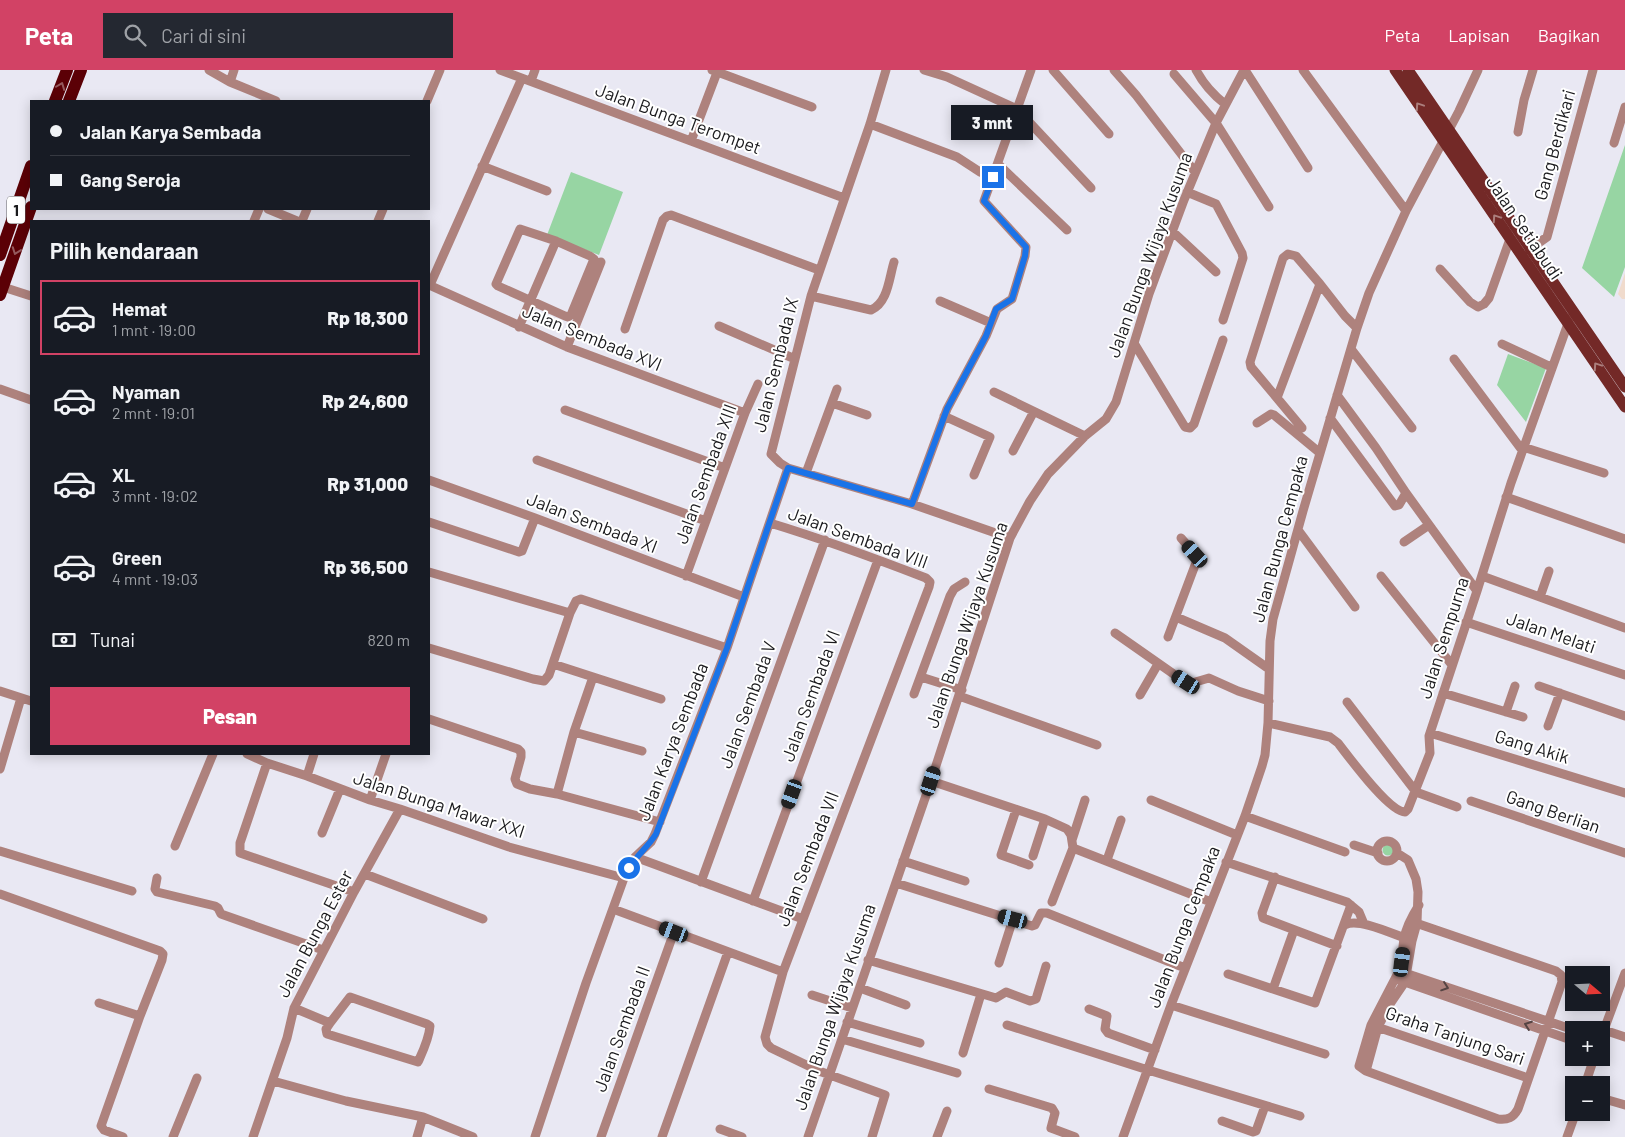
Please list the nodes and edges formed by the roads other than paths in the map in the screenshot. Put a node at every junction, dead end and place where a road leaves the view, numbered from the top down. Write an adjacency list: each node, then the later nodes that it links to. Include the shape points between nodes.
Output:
1 (67, 70): 26 (highway, one-way to 1)
2 (81, 70): 27 (highway)
3 (209, 70): 24 (street)
4 (234, 70): 24 (street)
5 (440, 70): 29 (street)
6 (500, 70): 23 (street, Jalan Bunga Terompet)
7 (535, 70): 25 (street)
8 (886, 70): 35 (street, Jalan Sembada IX)
9 (924, 70): 33 (street)
10 (1031, 70): 33 (street)
11 (1053, 70): 38 (street)
12 (1114, 70): 46 (street)
13 (1196, 70): 30 (street, via 1210,92)
14 (1244, 70): 30 (street, Jalan Bunga Wijaya Kusuma); 44 (street)
15 (1303, 70): 54 (street)
16 (1395, 70): 40 (main road, Jalan Setiabudi, one-way to 16)
17 (1408, 70): 36 (main road, Jalan Setiabudi)
18 (1478, 70): 36 (street, Jalan Bunga Cempaka)
19 (1533, 70): 37 (street)
20 (1593, 70): 61 (street, Gang Berdikari, via 1547,237)
21 (716, 71): 32 (street); 39 (street)
22 (1174, 74): 34 (street)
23 (522, 78): 25 (street, Jalan Bunga Terompet); 43 (street)
24 (230, 82): 28 (street)
25 (531, 82): 39 (street, Jalan Bunga Terompet)
26 (55, 100)
27 (69, 100)
28 (274, 100)
29 (427, 100)
30 (1225, 104): 34 (street, Jalan Bunga Wijaya Kusuma)
31 (1625, 106): 41 (street)
32 (812, 107)
33 (1017, 109): 42 (street); 48 (street)
34 (1216, 123): 46 (street, Jalan Bunga Wijaya Kusuma); 52 (street)
35 (870, 124): 47 (street, via 957,157); 51 (street, Jalan Sembada IX)
36 (1450, 130): 40 (street, Jalan Bunga Cempaka); 61 (main road, Jalan Setiabudi)
37 (1518, 132)
38 (1109, 134)
39 (691, 141): 51 (street, Jalan Bunga Terompet)
40 (1444, 142): 54 (street, Jalan Bunga Cempaka); 59 (main road, Jalan Setiabudi, one-way to 40)
41 (1614, 143)
42 (998, 164): 47 (street); 57 (street)
43 (482, 166): 49 (street); 68 (street)
44 (1308, 168)
45 (30, 169): 62 (highway, 1)
46 (1196, 172): 50 (street, Jalan Bunga Wijaya Kusuma)
47 (993, 177): 79 (street, via 985,203 1026,247 1026,251 1012,299 995,311)
48 (1091, 188)
49 (547, 191)
50 (1187, 192): 58 (street, Jalan Bunga Wijaya Kusuma); 77 (street, via 1216,204 1242,253)
51 (844, 198): 66 (street, Jalan Sembada IX)
52 (1269, 207)
53 (270, 210): 55 (street)
54 (1406, 211): 82 (street, Jalan Bunga Cempaka)
55 (295, 220)
56 (29, 222): 71 (highway, 1, one-way to 71)
57 (1067, 230)
58 (1172, 231): 67 (street); 85 (street, Jalan Bunga Wijaya Kusuma)
59 (1510, 239): 65 (street, via 1489,298 1478,307); 78 (main road, Jalan Setiabudi)
60 (556, 242): 74 (street); 74 (street, via 523,229 518,231 496,284); 74 (street, via 594,259 571,315 568,317)
61 (1530, 249): 76 (main road, Jalan Setiabudi)
62 (0, 255)
63 (601, 262): 87 (street)
64 (894, 262): 73 (street, via 883,301 871,310)
65 (1440, 269)
66 (819, 270): 73 (street, Jalan Sembada IX); 83 (street, via 667,216)
67 (1216, 272)
68 (430, 283)
69 (1320, 284): 82 (street); 98 (street); 98 (street, via 1296,256 1286,256 1249,365)
70 (430, 285): 80 (street, Jalan Sembada XVI)
71 (1, 291): 72 (street)
72 (30, 296)
73 (811, 296): 89 (street, Jalan Sembada IX)
74 (531, 299): 80 (street)
75 (940, 301): 79 (street)
76 (1573, 311): 78 (street, Jalan Sempurna); 93 (main road, Jalan Setiabudi)
77 (1222, 320)
78 (1567, 322): 91 (street, Jalan Sempurna); 101 (main road, Jalan Setiabudi, one-way to 78)
79 (992, 323): 106 (street)
80 (519, 326): 87 (street, Jalan Sembada XVI)
81 (719, 326): 89 (street)
82 (1357, 328): 88 (street, Jalan Bunga Cempaka)
83 (625, 330)
84 (1223, 340): 85 (street, via 1190,428 1186,427)
85 (1134, 343): 111 (street, Jalan Bunga Wijaya Kusuma, via 1116,402 1106,419)
86 (1502, 344): 91 (street)
87 (567, 347): 103 (street, Jalan Sembada XVI)
88 (1351, 349): 97 (street, Jalan Bunga Cempaka); 110 (street)
89 (794, 359): 117 (street, Jalan Sembada IX, via 771,450 773,457)
90 (1454, 359): 112 (street)
91 (1551, 367): 112 (street, Jalan Sempurna)
92 (758, 384): 103 (street, Jalan Sembada XIII)
93 (1625, 387)
94 (0, 389): 99 (street)
95 (837, 389): 100 (street)
96 (994, 392): 104 (street)
97 (1337, 395): 107 (street, Jalan Bunga Cempaka); 122 (street)
98 (1278, 398): 109 (street)
99 (30, 400)
100 (832, 402): 105 (street); 118 (street)
101 (1625, 407)
102 (564, 410): 116 (street)
103 (745, 413): 116 (street, Jalan Sembada XIII)
104 (1033, 413): 111 (street); 113 (street)
105 (867, 415)
106 (944, 416): 120 (street, via 990,437); 124 (street)
107 (1330, 418): 114 (street, Jalan Bunga Cempaka); 122 (street, via 1395,506)
108 (1257, 424): 114 (street, via 1267,415 1274,415)
109 (1302, 428)
110 (1412, 428)
111 (1085, 436): 131 (street, Jalan Bunga Wijaya Kusuma, via 1048,474)
112 (1522, 448): 119 (street); 123 (street, Jalan Sempurna)
113 (1013, 451)
114 (1320, 453): 130 (street, Jalan Bunga Cempaka)
115 (537, 460): 126 (street)
116 (726, 468): 126 (street, Jalan Sembada XIII)
117 (788, 468): 118 (street); 128 (street, Jalan Karya Sembada)
118 (806, 473): 124 (street)
119 (1604, 473)
120 (974, 475)
121 (430, 480): 125 (street, Jalan Sembada XI)
122 (1406, 493): 129 (street)
123 (1506, 497): 133 (street); 141 (street, Jalan Sempurna)
124 (912, 504): 131 (street)
125 (535, 518): 127 (street, via 519,552); 139 (street, Jalan Sembada XI)
126 (706, 521): 139 (street, Jalan Sembada XIII)
127 (430, 522)
128 (770, 523): 134 (street, Jalan Sembada VIII); 145 (street, Jalan Karya Sembada)
129 (1430, 525): 135 (street); 144 (street)
130 (1298, 530): 147 (street); 159 (street, Jalan Bunga Cempaka, via 1273,619)
131 (1010, 538): 166 (street, Jalan Bunga Wijaya Kusuma)
132 (1181, 538): 149 (street, via 1197,560)
133 (1625, 539)
134 (825, 540): 136 (street, Jalan Sembada VIII); 230 (street, Jalan Sembada V)
135 (1404, 542)
136 (878, 560): 143 (street, Jalan Sembada VIII, via 926,578); 235 (street, Jalan Sembada VI)
137 (430, 572): 148 (street)
138 (1549, 572): 146 (street)
139 (686, 576): 145 (street, Jalan Sembada XI)
140 (1381, 576): 158 (street)
141 (1482, 576): 144 (street, Jalan Sempurna); 146 (street)
142 (964, 582): 162 (street, via 950,596)
143 (930, 587): 241 (street, Jalan Sembada VII)
144 (1477, 591): 150 (street, Jalan Sempurna)
145 (744, 597): 155 (street, Jalan Karya Sembada)
146 (1540, 597): 151 (street)
147 (1356, 607)
148 (570, 614): 155 (street, via 576,601 587,600); 156 (street)
149 (1176, 617): 153 (street); 159 (street, via 1225,638)
150 (1466, 622): 158 (street, Jalan Sempurna); 160 (street, Jalan Melati)
151 (1625, 628)
152 (1115, 633): 157 (street)
153 (1168, 637)
154 (430, 648): 156 (street, via 542,681 547,679)
155 (727, 648): 208 (street, Jalan Karya Sembada)
156 (553, 664): 161 (street)
157 (1158, 664): 170 (street); 174 (street, via 1188,683 1209,678)
158 (1452, 664): 167 (street, Jalan Sempurna)
159 (1270, 669): 174 (street, Jalan Bunga Cempaka)
160 (1625, 676)
161 (593, 677): 172 (street); 182 (street)
162 (921, 677): 166 (street); 169 (street)
163 (1515, 686): 176 (street)
164 (1539, 686): 168 (street)
165 (0, 691): 171 (street)
166 (960, 693): 184 (street); 193 (street, Jalan Bunga Wijaya Kusuma)
167 (1443, 693): 176 (street); 183 (street, Jalan Sempurna)
168 (1560, 693): 177 (street); 181 (street)
169 (914, 694)
170 (1140, 695)
171 (21, 698): 173 (street); 191 (street)
172 (661, 699)
173 (30, 701)
174 (1269, 701): 180 (street, Jalan Bunga Cempaka)
175 (1347, 702): 195 (street)
176 (1506, 712): 178 (street)
177 (1625, 716)
178 (1523, 717)
179 (430, 719): 197 (street, via 518,750 522,757 516,781 530,789)
180 (1268, 722): 195 (street, Jalan Sempurna, via 1330,737 1376,790 1399,811 1408,809); 205 (street, Jalan Bunga Cempaka, via 1265,755)
181 (1548, 726)
182 (574, 732): 185 (street); 197 (street)
183 (1430, 733): 195 (street, Jalan Sempurna, via 1430,753); 196 (street, Gang Akik)
184 (1097, 746)
185 (642, 751)
186 (213, 755): 213 (street)
187 (249, 755): 190 (street, Jalan Bunga Mawar XXI)
188 (314, 755): 192 (street)
189 (386, 755): 198 (street)
190 (267, 763): 192 (street, Jalan Bunga Mawar XXI); 233 (street, via 240,843 240,853)
191 (0, 769)
192 (307, 776): 194 (street, Jalan Bunga Mawar XXI)
193 (931, 781): 204 (street); 222 (street, Jalan Bunga Wijaya Kusuma)
194 (340, 789): 198 (street, Jalan Bunga Mawar XXI); 209 (street)
195 (1416, 792): 202 (street)
196 (1625, 793)
197 (557, 794): 208 (street)
198 (370, 800): 203 (street, Jalan Bunga Mawar XXI)
199 (1085, 800): 211 (street)
200 (1151, 800): 210 (street)
201 (1470, 801): 218 (street, Gang Berlian)
202 (1457, 807)
203 (400, 809): 225 (street, Jalan Bunga Ester); 228 (street, Jalan Bunga Mawar XXI, via 509,847)
204 (1016, 810): 206 (street); 224 (street, via 1001,855)
205 (1245, 816): 210 (street, Jalan Bunga Cempaka); 215 (street)
206 (1045, 819): 211 (street, via 1067,829); 219 (street)
207 (1120, 820): 221 (street)
208 (660, 822): 220 (street, Jalan Karya Sembada, via 651,842)
209 (322, 833)
210 (1237, 835): 223 (street, Jalan Bunga Cempaka)
211 (1073, 844): 221 (street); 236 (street)
212 (1354, 845): 216 (street)
213 (175, 846)
214 (0, 851): 232 (street)
215 (1345, 852)
216 (1378, 853): 217 (street, via 1385,861 1393,859); 217 (street, via 1379,844 1387,840 1395,844)
217 (1397, 853): 243 (street, via 1404,856 1413,868 1418,906)
218 (1625, 853)
219 (1033, 856)
220 (635, 857): 228 (street, Jalan Karya Sembada); 230 (street)
221 (1107, 860): 237 (street)
222 (903, 861): 229 (street); 231 (street, Jalan Bunga Wijaya Kusuma)
223 (1226, 862): 226 (street); 237 (street, Jalan Bunga Cempaka)
224 (1029, 865)
225 (365, 874): 233 (street, Jalan Bunga Ester); 240 (street)
226 (1275, 877): 238 (street); 246 (street, via 1262,915 1265,920)
227 (157, 878): 250 (street, via 157,892 215,906 221,914)
228 (624, 878): 239 (street, Jalan Karya Sembada)
229 (965, 881)
230 (701, 882): 235 (street)
231 (896, 884): 242 (street); 252 (street, Jalan Bunga Wijaya Kusuma)
232 (132, 891)
233 (354, 892): 250 (street, Jalan Bunga Ester)
234 (0, 894): 270 (street, via 162,952 162,960)
235 (753, 901): 241 (street)
236 (1052, 902)
237 (1211, 902): 255 (street, Jalan Bunga Cempaka)
238 (1351, 905): 244 (street); 245 (street)
239 (613, 909): 247 (street); 302 (street, Jalan Karya Sembada)
240 (483, 919)
241 (803, 919): 256 (street, Jalan Sembada VII)
242 (1013, 919): 253 (street); 255 (street, via 1033,926 1041,914 1047,913)
243 (1414, 922): 248 (street); 276 (street, Graha Tanjung Sari, via 1559,972 1562,982)
244 (1345, 925): 245 (street, via 1350,922); 249 (street)
245 (1370, 926): 248 (street)
246 (1294, 930): 249 (street); 261 (street)
247 (674, 932): 251 (street); 308 (street, Jalan Sembada II)
248 (1408, 940): 258 (street)
249 (1337, 946): 261 (street, via 1315,1003)
250 (323, 950): 267 (street, Jalan Bunga Ester)
251 (728, 952): 256 (street); 309 (street)
252 (868, 960): 260 (street, Jalan Bunga Wijaya Kusuma); 262 (street)
253 (999, 963)
254 (1046, 966): 262 (street, via 1033,1001 1006,992 996,998)
255 (1185, 968): 266 (street, Jalan Bunga Cempaka)
256 (783, 972): 288 (street, Jalan Sembada VII, via 767,1044)
257 (1228, 974): 261 (street)
258 (1402, 976): 275 (street, via 1390,1004); 276 (street, Graha Tanjung Sari)
259 (1624, 978): 271 (street)
260 (860, 988): 265 (street); 268 (street, Jalan Bunga Wijaya Kusuma)
261 (1273, 989)
262 (981, 994): 284 (street)
263 (812, 995): 268 (street)
264 (98, 1004): 270 (street)
265 (906, 1005)
266 (1171, 1005): 283 (street, Jalan Bunga Cempaka); 285 (street)
267 (294, 1008): 273 (street); 291 (street, Jalan Bunga Ester)
268 (852, 1008): 272 (street, Jalan Bunga Wijaya Kusuma)
269 (1089, 1009): 283 (street, via 1107,1016 1105,1029 1108,1033)
270 (140, 1016): 303 (street, via 102,1126 104,1130)
271 (1608, 1021)
272 (847, 1022): 281 (street, Jalan Bunga Wijaya Kusuma); 282 (street)
273 (330, 1023): 273 (street, via 350,997 427,1024 430,1028 418,1062 327,1034)
274 (1007, 1025): 286 (street)
275 (1375, 1026): 290 (street, Graha Tanjung Sari); 290 (street, Graha Tanjung Sari, via 1366,1071 1498,1119 1503,1120 1516,1113)
276 (1547, 1026): 277 (street, Graha Tanjung Sari); 279 (street, Graha Tanjung Sari); 290 (street, Graha Tanjung Sari)
277 (1565, 1029)
278 (1610, 1035): 280 (street)
279 (1565, 1036)
280 (1625, 1037)
281 (842, 1039): 287 (street); 288 (street, Jalan Bunga Wijaya Kusuma)
282 (920, 1043)
283 (1155, 1050): 286 (street, Jalan Bunga Cempaka)
284 (963, 1053)
285 (1325, 1054)
286 (1148, 1070): 295 (street); 315 (street, Jalan Bunga Cempaka)
287 (957, 1074)
288 (829, 1075): 311 (street, Jalan Bunga Wijaya Kusuma); 312 (street, via 886,1096)
289 (197, 1078): 304 (street)
290 (1528, 1078)
291 (273, 1081): 298 (street); 305 (street, Jalan Bunga Ester)
292 (989, 1089): 314 (street, via 1052,1108 1055,1113 1051,1128)
293 (1610, 1101): 294 (street)
294 (1625, 1105)
295 (1265, 1106): 297 (street); 300 (street, via 1254,1132)
296 (947, 1111): 313 (street)
297 (1300, 1116)
298 (423, 1117): 306 (street); 307 (street)
299 (1573, 1121): 316 (street)
300 (1222, 1122)
301 (720, 1128): 310 (street)
302 (537, 1136)
303 (123, 1137)
304 (174, 1137)
305 (254, 1137)
306 (417, 1137)
307 (473, 1137)
308 (601, 1137)
309 (662, 1137)
310 (742, 1137)
311 (808, 1137)
312 (872, 1137)
313 (937, 1137)
314 (1075, 1137)
315 (1123, 1137)
316 (1567, 1137)

